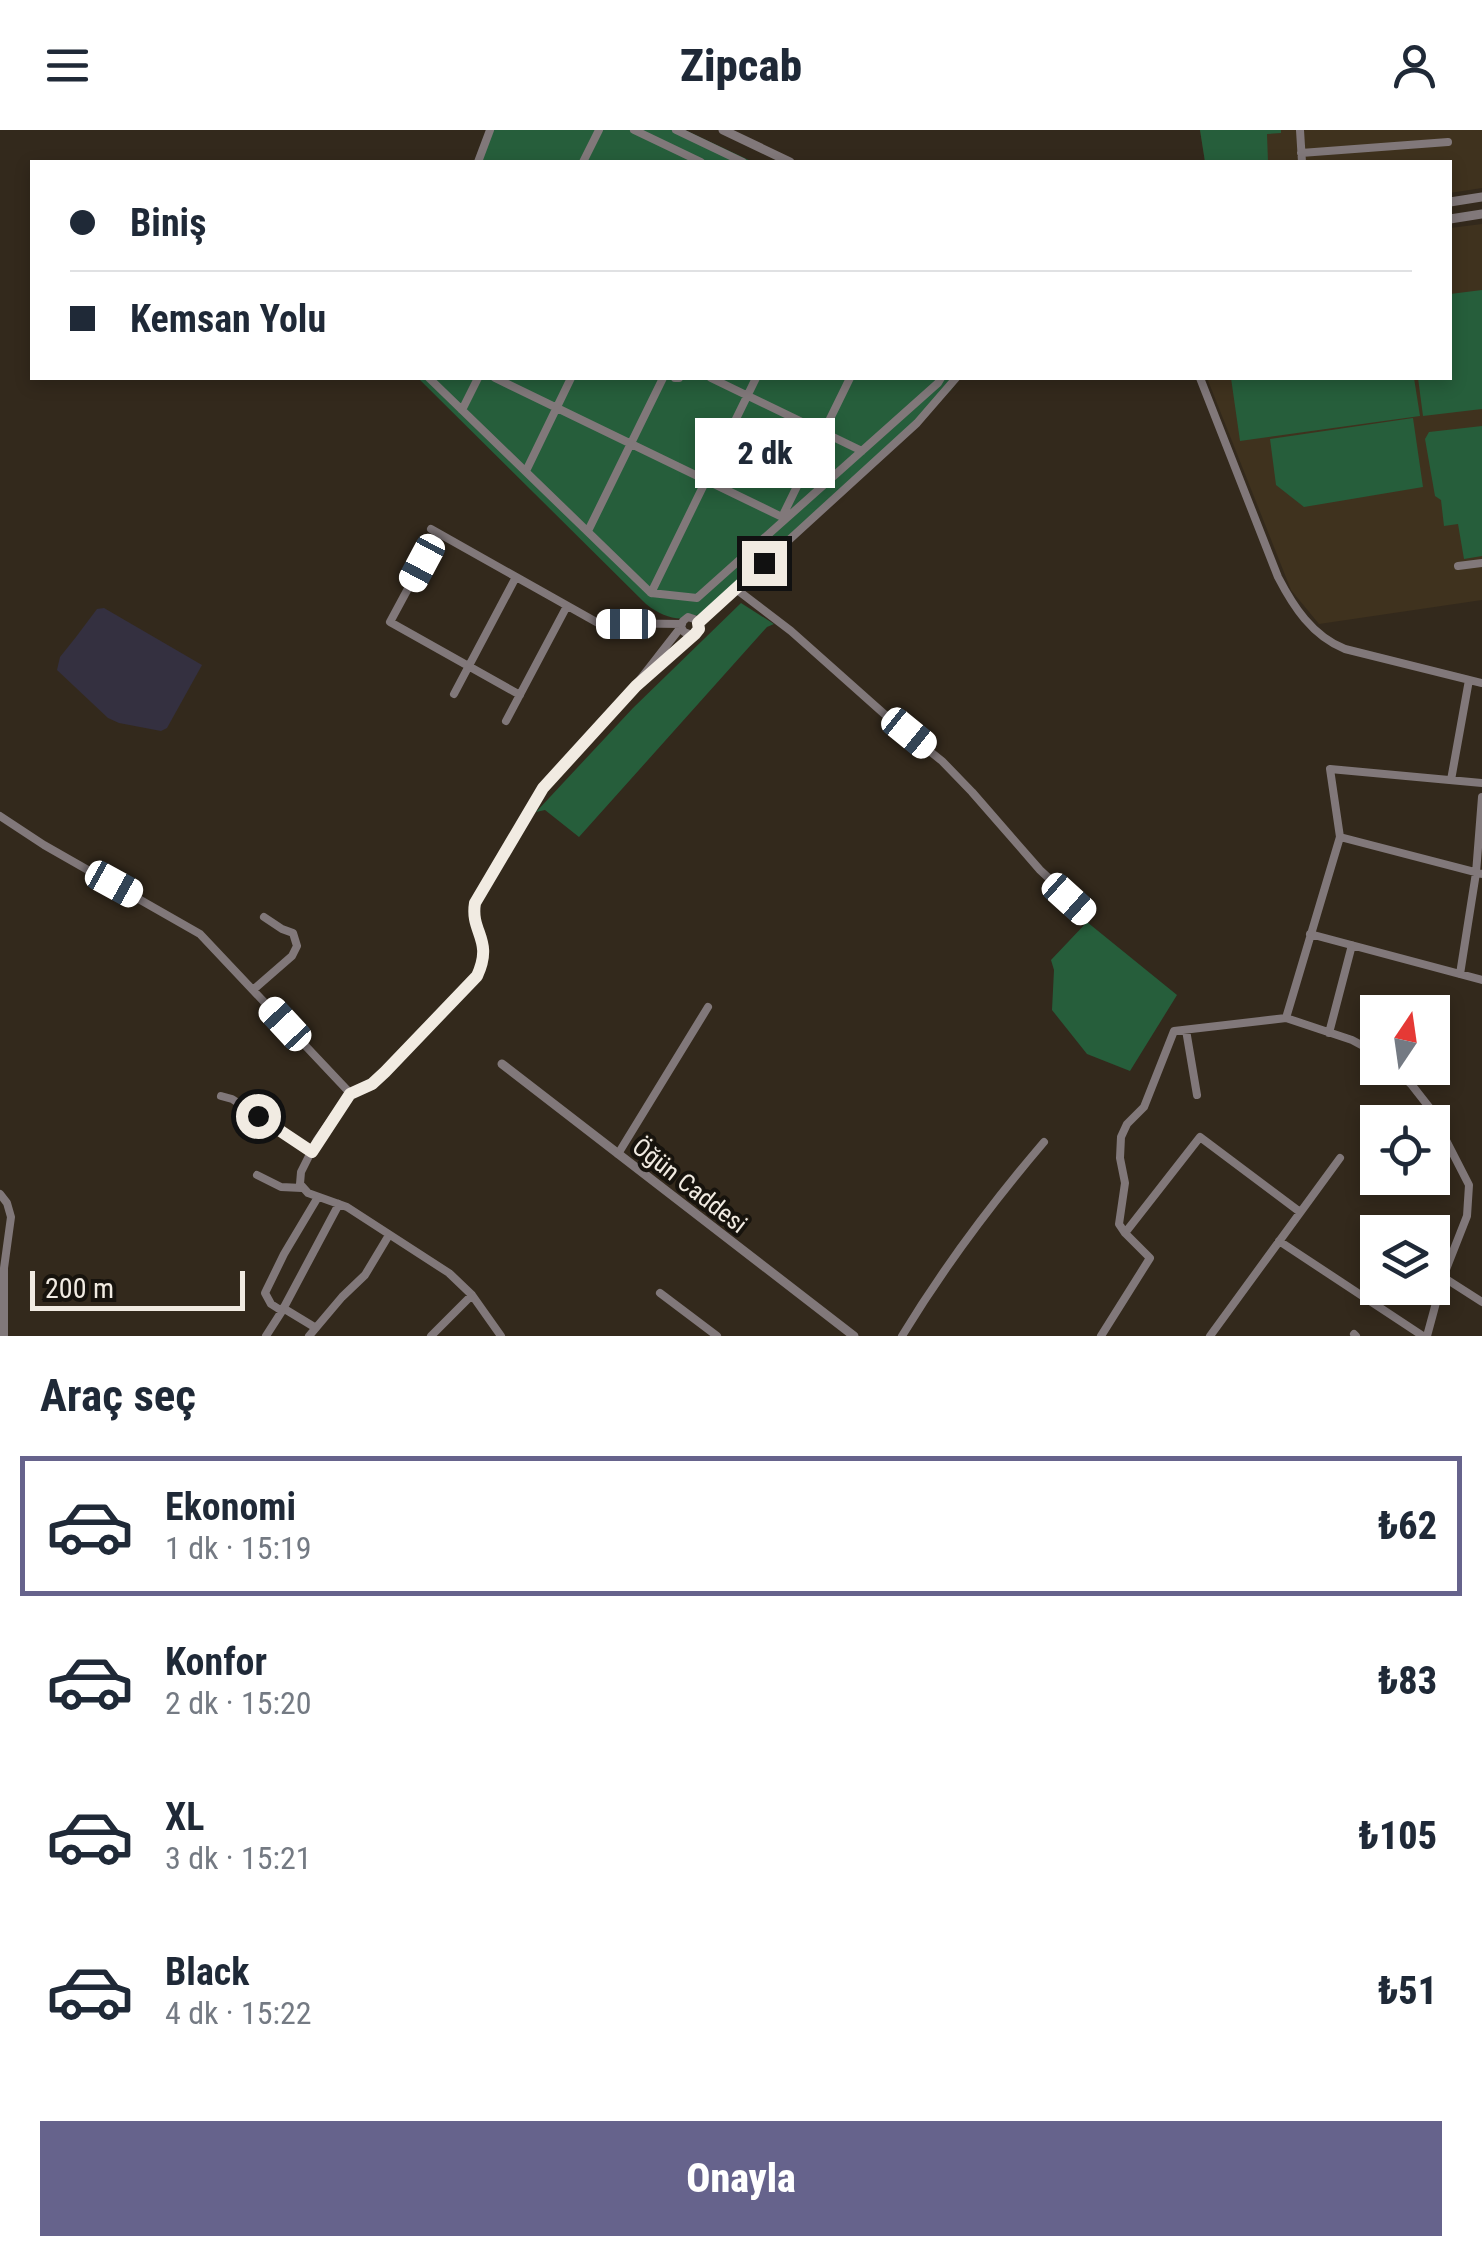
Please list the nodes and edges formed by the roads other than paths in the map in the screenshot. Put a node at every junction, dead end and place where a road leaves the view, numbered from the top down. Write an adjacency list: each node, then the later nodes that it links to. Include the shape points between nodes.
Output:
1 (490, 130): 11 (street)
2 (599, 130): 12 (street)
3 (634, 130): 8 (street)
4 (676, 130): 15 (street)
5 (723, 130): 9 (street)
6 (1300, 130): 10 (street)
7 (1448, 142): 10 (street)
8 (681, 153): 13 (street); 14 (street)
9 (770, 158)
10 (1301, 158)
11 (481, 160)
12 (584, 160)
13 (677, 160)
14 (697, 160)
15 (739, 160)
16 (1482, 197): 17 (street)
17 (1452, 202)
18 (1482, 214): 19 (street)
19 (1452, 219)
20 (430, 380): 33 (street)
21 (477, 380): 33 (street)
22 (499, 380): 32 (street)
23 (571, 380): 32 (street)
24 (662, 380): 35 (street)
25 (715, 380): 31 (street)
26 (755, 380): 31 (street)
27 (849, 380): 34 (street)
28 (940, 380): 36 (street)
29 (954, 380): 44 (street)
30 (1201, 380): 51 (street, via 1278,577 1305,619 1344,649)
31 (748, 396): 34 (street); 38 (street)
32 (557, 408): 35 (street); 37 (street)
33 (462, 410): 37 (street)
34 (823, 432): 36 (street); 39 (street)
35 (631, 444): 38 (street); 40 (street)
36 (862, 451): 39 (street)
37 (526, 471): 40 (street)
38 (706, 480): 39 (street); 45 (street)
39 (783, 519): 45 (street, via 697,598)
40 (588, 531): 45 (street)
41 (1482, 563): 42 (street)
42 (1458, 566)
43 (516, 578): 46 (street); 50 (street); 50 (street, via 434,531 390,622)
44 (736, 589): 47 (street); 63 (street, via 942,761)
45 (652, 593)
46 (567, 606): 48 (street, via 598,624); 55 (street)
47 (698, 623): 48 (street, via 691,617); 49 (street)
48 (682, 625): 49 (street); 53 (street)
49 (692, 635): 53 (street)
50 (469, 667): 54 (street); 55 (street)
51 (1469, 680): 52 (street); 57 (street)
52 (1482, 683)
53 (636, 686): 77 (street, via 543,788 476,900 484,947 477,976 385,1072)
54 (454, 694)
55 (520, 696): 56 (street)
56 (506, 721)
57 (1451, 780): 58 (street); 61 (street, via 1330,770)
58 (1482, 783)
59 (1482, 797): 62 (street)
60 (0, 816): 69 (street, via 200,934)
61 (1340, 837): 62 (street); 65 (street)
62 (1479, 874): 67 (street)
63 (1084, 912)
64 (264, 917): 69 (street, via 293,933 296,946)
65 (1310, 934): 66 (street); 71 (street)
66 (1352, 945): 67 (street); 73 (street)
67 (1460, 974): 68 (street)
68 (1482, 980)
69 (253, 990): 77 (street)
70 (708, 1007): 82 (street)
71 (1286, 1018): 72 (street); 73 (street)
72 (1186, 1030): 78 (street); 92 (street, via 1174,1030 1144,1107 1122,1133 1119,1220)
73 (1329, 1033): 74 (street)
74 (1360, 1044)
75 (502, 1064): 82 (street, Öğün Caddesi)
76 (1412, 1085): 89 (street, via 1469,1185)
77 (350, 1094): 81 (street)
78 (1197, 1095)
79 (221, 1096): 81 (street)
80 (1044, 1142): 110 (street)
81 (312, 1152): 85 (street, via 300,1176)
82 (618, 1154): 109 (street, Öğün Caddesi)
83 (1340, 1158): 91 (street)
84 (258, 1175): 85 (street)
85 (302, 1188): 87 (street)
86 (0, 1194): 103 (street, via 11,1217)
87 (318, 1197): 88 (street); 101 (street, via 264,1293)
88 (339, 1204): 93 (street); 101 (street)
89 (1468, 1208): 90 (street); 95 (street)
90 (1482, 1209)
91 (1300, 1212): 92 (street, via 1200,1137); 94 (street)
92 (1125, 1234): 111 (street, via 1150,1258)
93 (389, 1235): 98 (street); 102 (street, via 365,1276)
94 (1279, 1241): 112 (street); 113 (street)
95 (1450, 1259)
96 (1450, 1282): 99 (street)
97 (660, 1293): 108 (street)
98 (472, 1296): 106 (street); 107 (street)
99 (1482, 1302)
100 (1434, 1305): 113 (street)
101 (283, 1310): 102 (street); 104 (street)
102 (316, 1328): 105 (street)
103 (4, 1336)
104 (266, 1336)
105 (309, 1336)
106 (431, 1336)
107 (501, 1336)
108 (716, 1336)
109 (854, 1336)
110 (902, 1336)
111 (1101, 1336)
112 (1210, 1336)
113 (1425, 1336)

